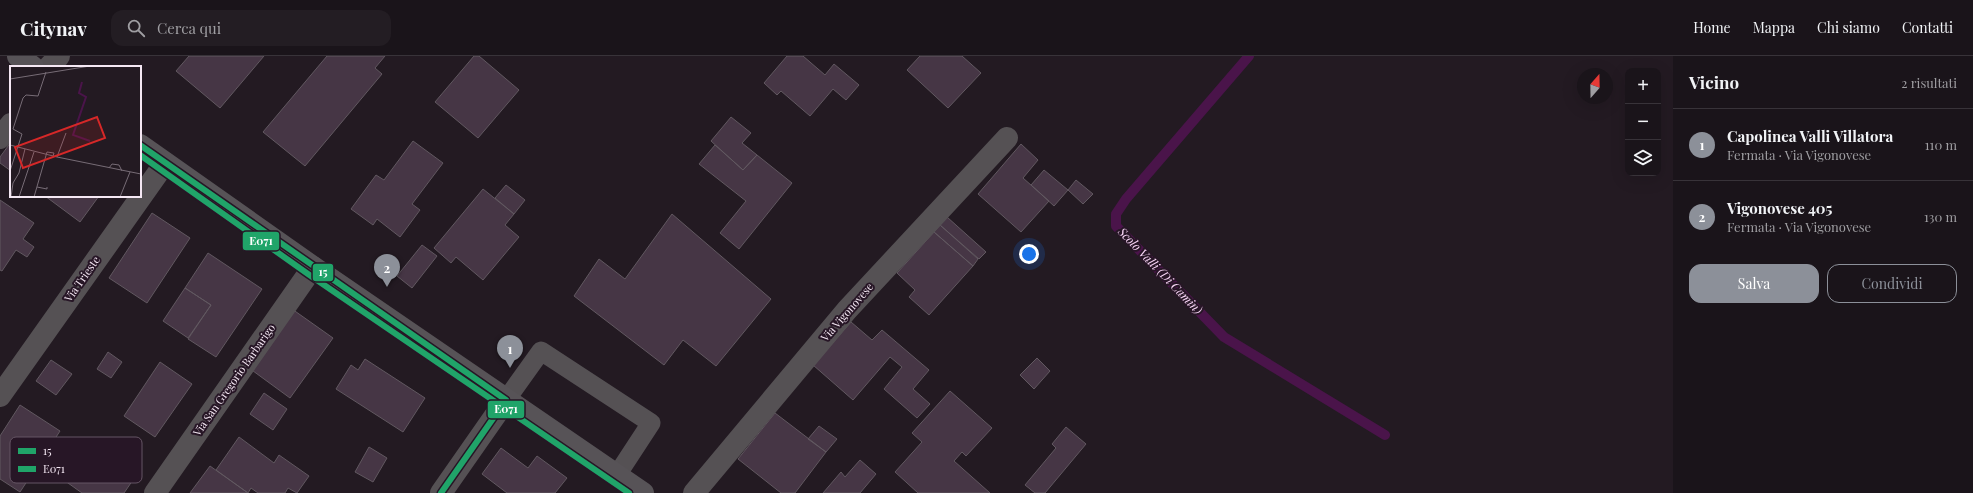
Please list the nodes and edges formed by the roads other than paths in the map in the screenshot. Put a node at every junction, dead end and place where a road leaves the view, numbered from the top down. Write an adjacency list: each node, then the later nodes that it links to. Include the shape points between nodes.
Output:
1 (18, 56): 3 (main road)
2 (59, 56): 4 (street)
3 (32, 66)
4 (50, 66)
5 (10, 125): 6 (street)
6 (0, 138)
7 (1007, 138): 19 (street, Via Vigonovese, via 847,310)
8 (141, 146): 9 (main road)
9 (165, 163): 11 (street, Via Trieste); 12 (main road)
10 (141, 197): 13 (street, Via Trieste)
11 (141, 197)
12 (313, 267): 14 (main road); 16 (street, Via San Gregorio Barbarigo)
13 (0, 396)
14 (506, 400): 15 (main road); 15 (lane, via 542,351 651,423); 17 (street)
15 (617, 475): 18 (main road)
16 (155, 493)
17 (441, 493)
18 (642, 493)
19 (694, 493)

